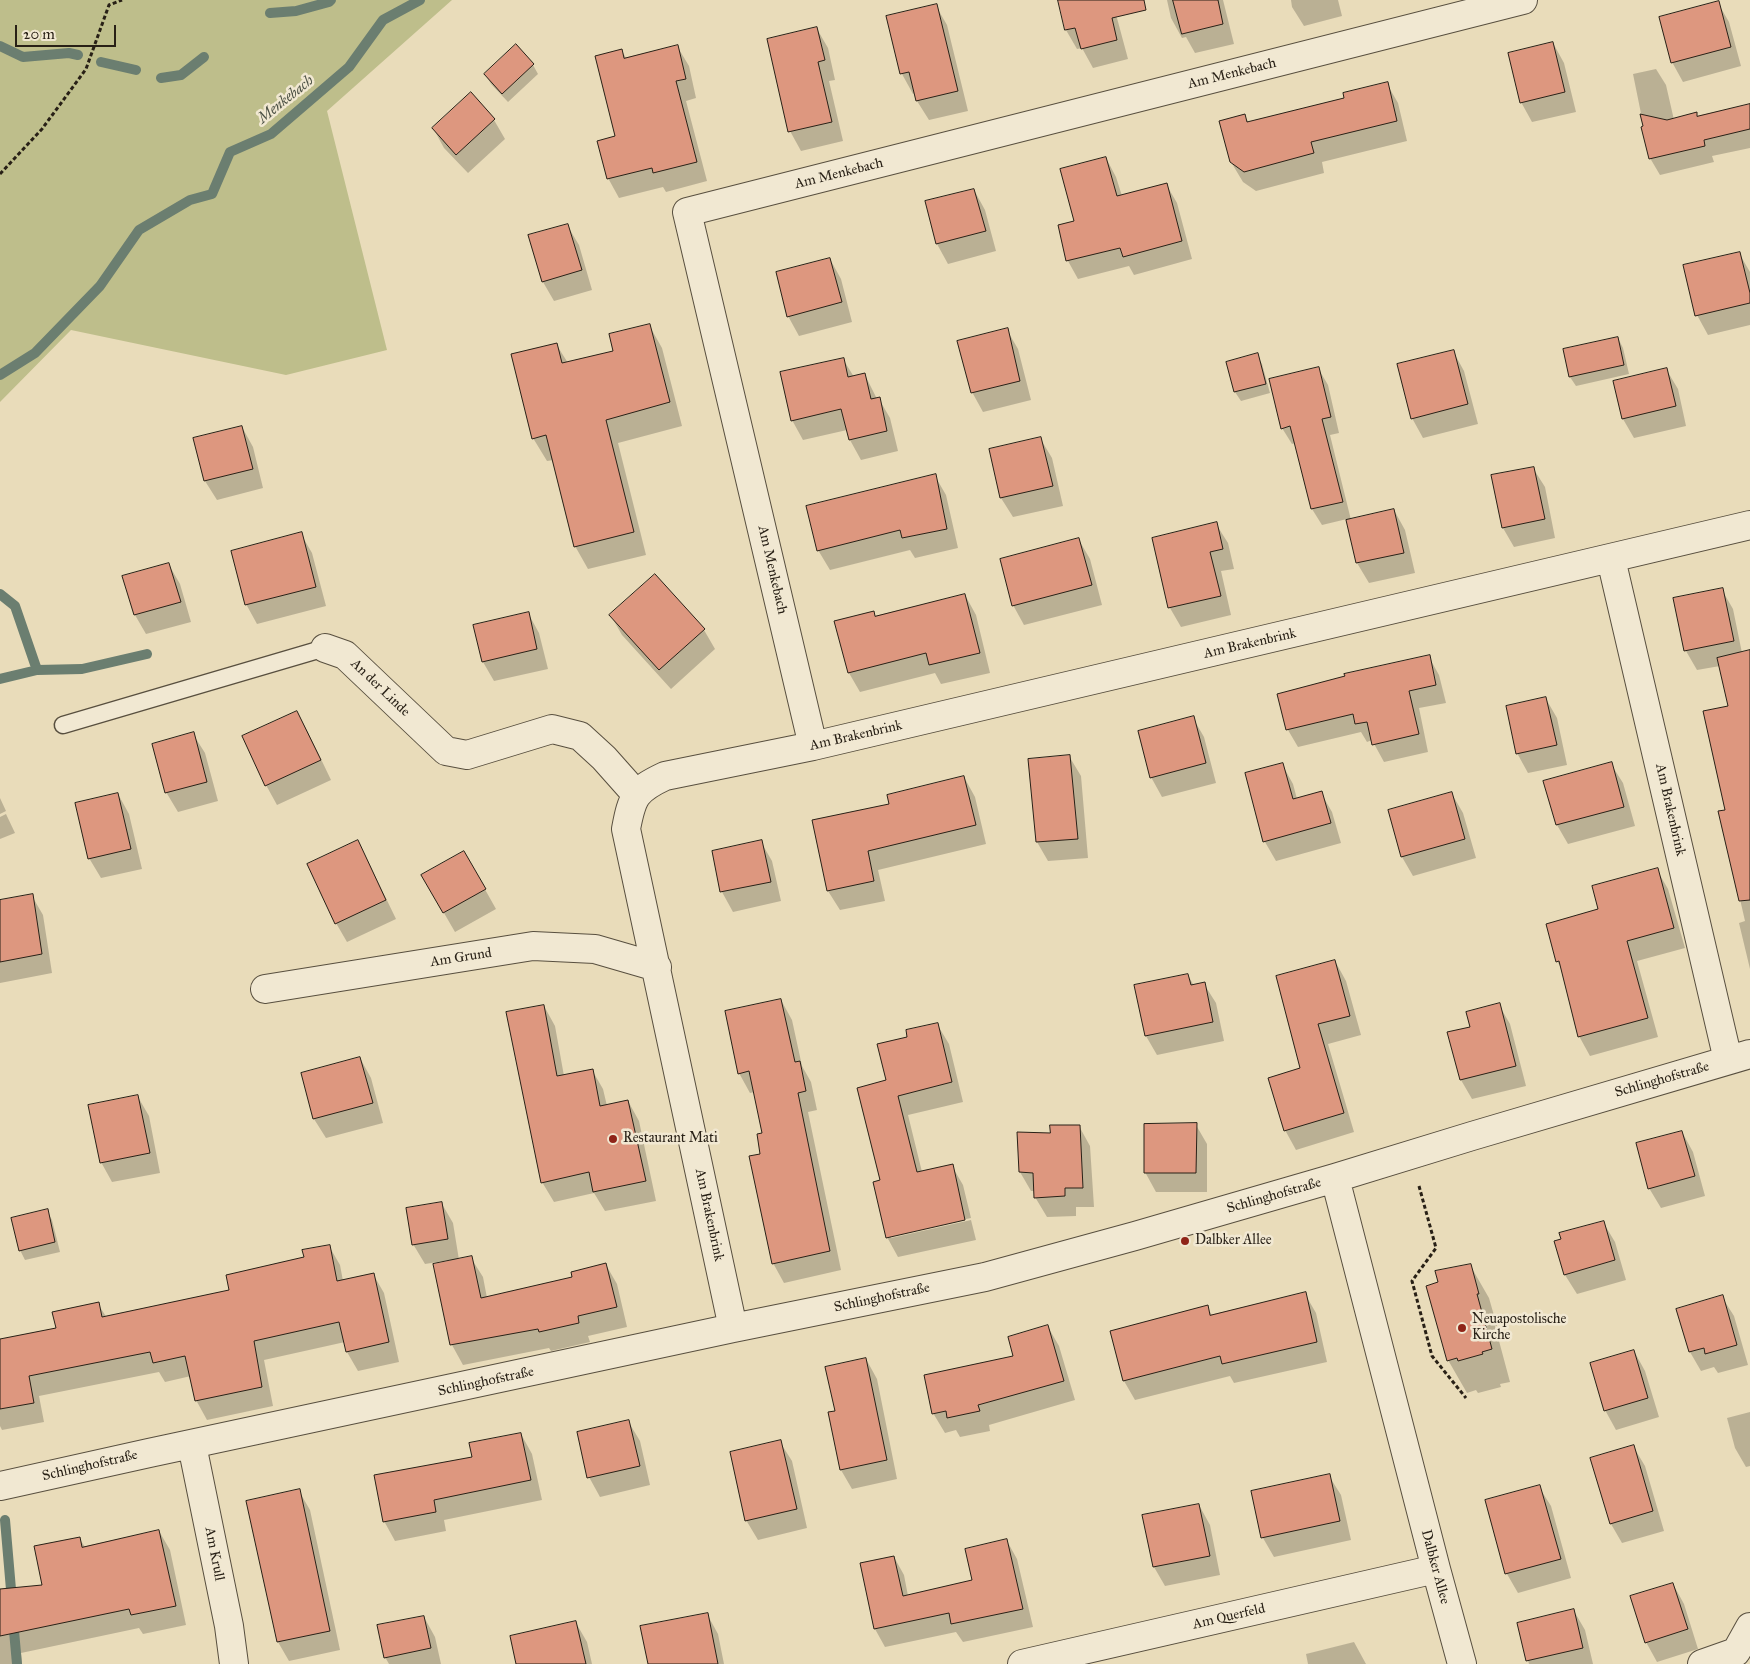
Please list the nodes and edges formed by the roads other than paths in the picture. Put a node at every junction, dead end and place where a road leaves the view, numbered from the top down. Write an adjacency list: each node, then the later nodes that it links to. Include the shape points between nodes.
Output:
1 (1523, 0): 6 (street, Am Menkebach, via 687,212)
2 (1750, 525): 3 (street, Am Brakenbrink)
3 (1611, 559): 6 (street, Am Brakenbrink); 10 (street, Am Brakenbrink)
4 (325, 648): 5 (lane, An der Linde); 7 (street, An der Linde, via 345,655 446,751 467,755 552,729 580,736)
5 (63, 725)
6 (813, 746): 7 (street, Am Brakenbrink, via 665,776)
7 (636, 794): 8 (street, Am Brakenbrink, via 626,829)
8 (657, 967): 9 (street, Am Grund, via 595,949 533,946); 12 (street, Am Brakenbrink)
9 (264, 989)
10 (1739, 1057): 11 (street, Schlinghofstraße)
11 (1335, 1178): 12 (street, Schlinghofstraße, via 985,1277); 15 (street, Dalbker Allee)
12 (733, 1328): 13 (street, Schlinghofstraße)
13 (192, 1445): 14 (street, Schlinghofstraße); 17 (street, Am Krull)
14 (0, 1486)
15 (1436, 1570): 18 (street, Am Querfeld); 19 (street, Dalbker Allee)
16 (1750, 1627): 20 (street, via 1736,1652)
17 (234, 1664)
18 (1022, 1664)
19 (1462, 1664)
20 (1702, 1664)

